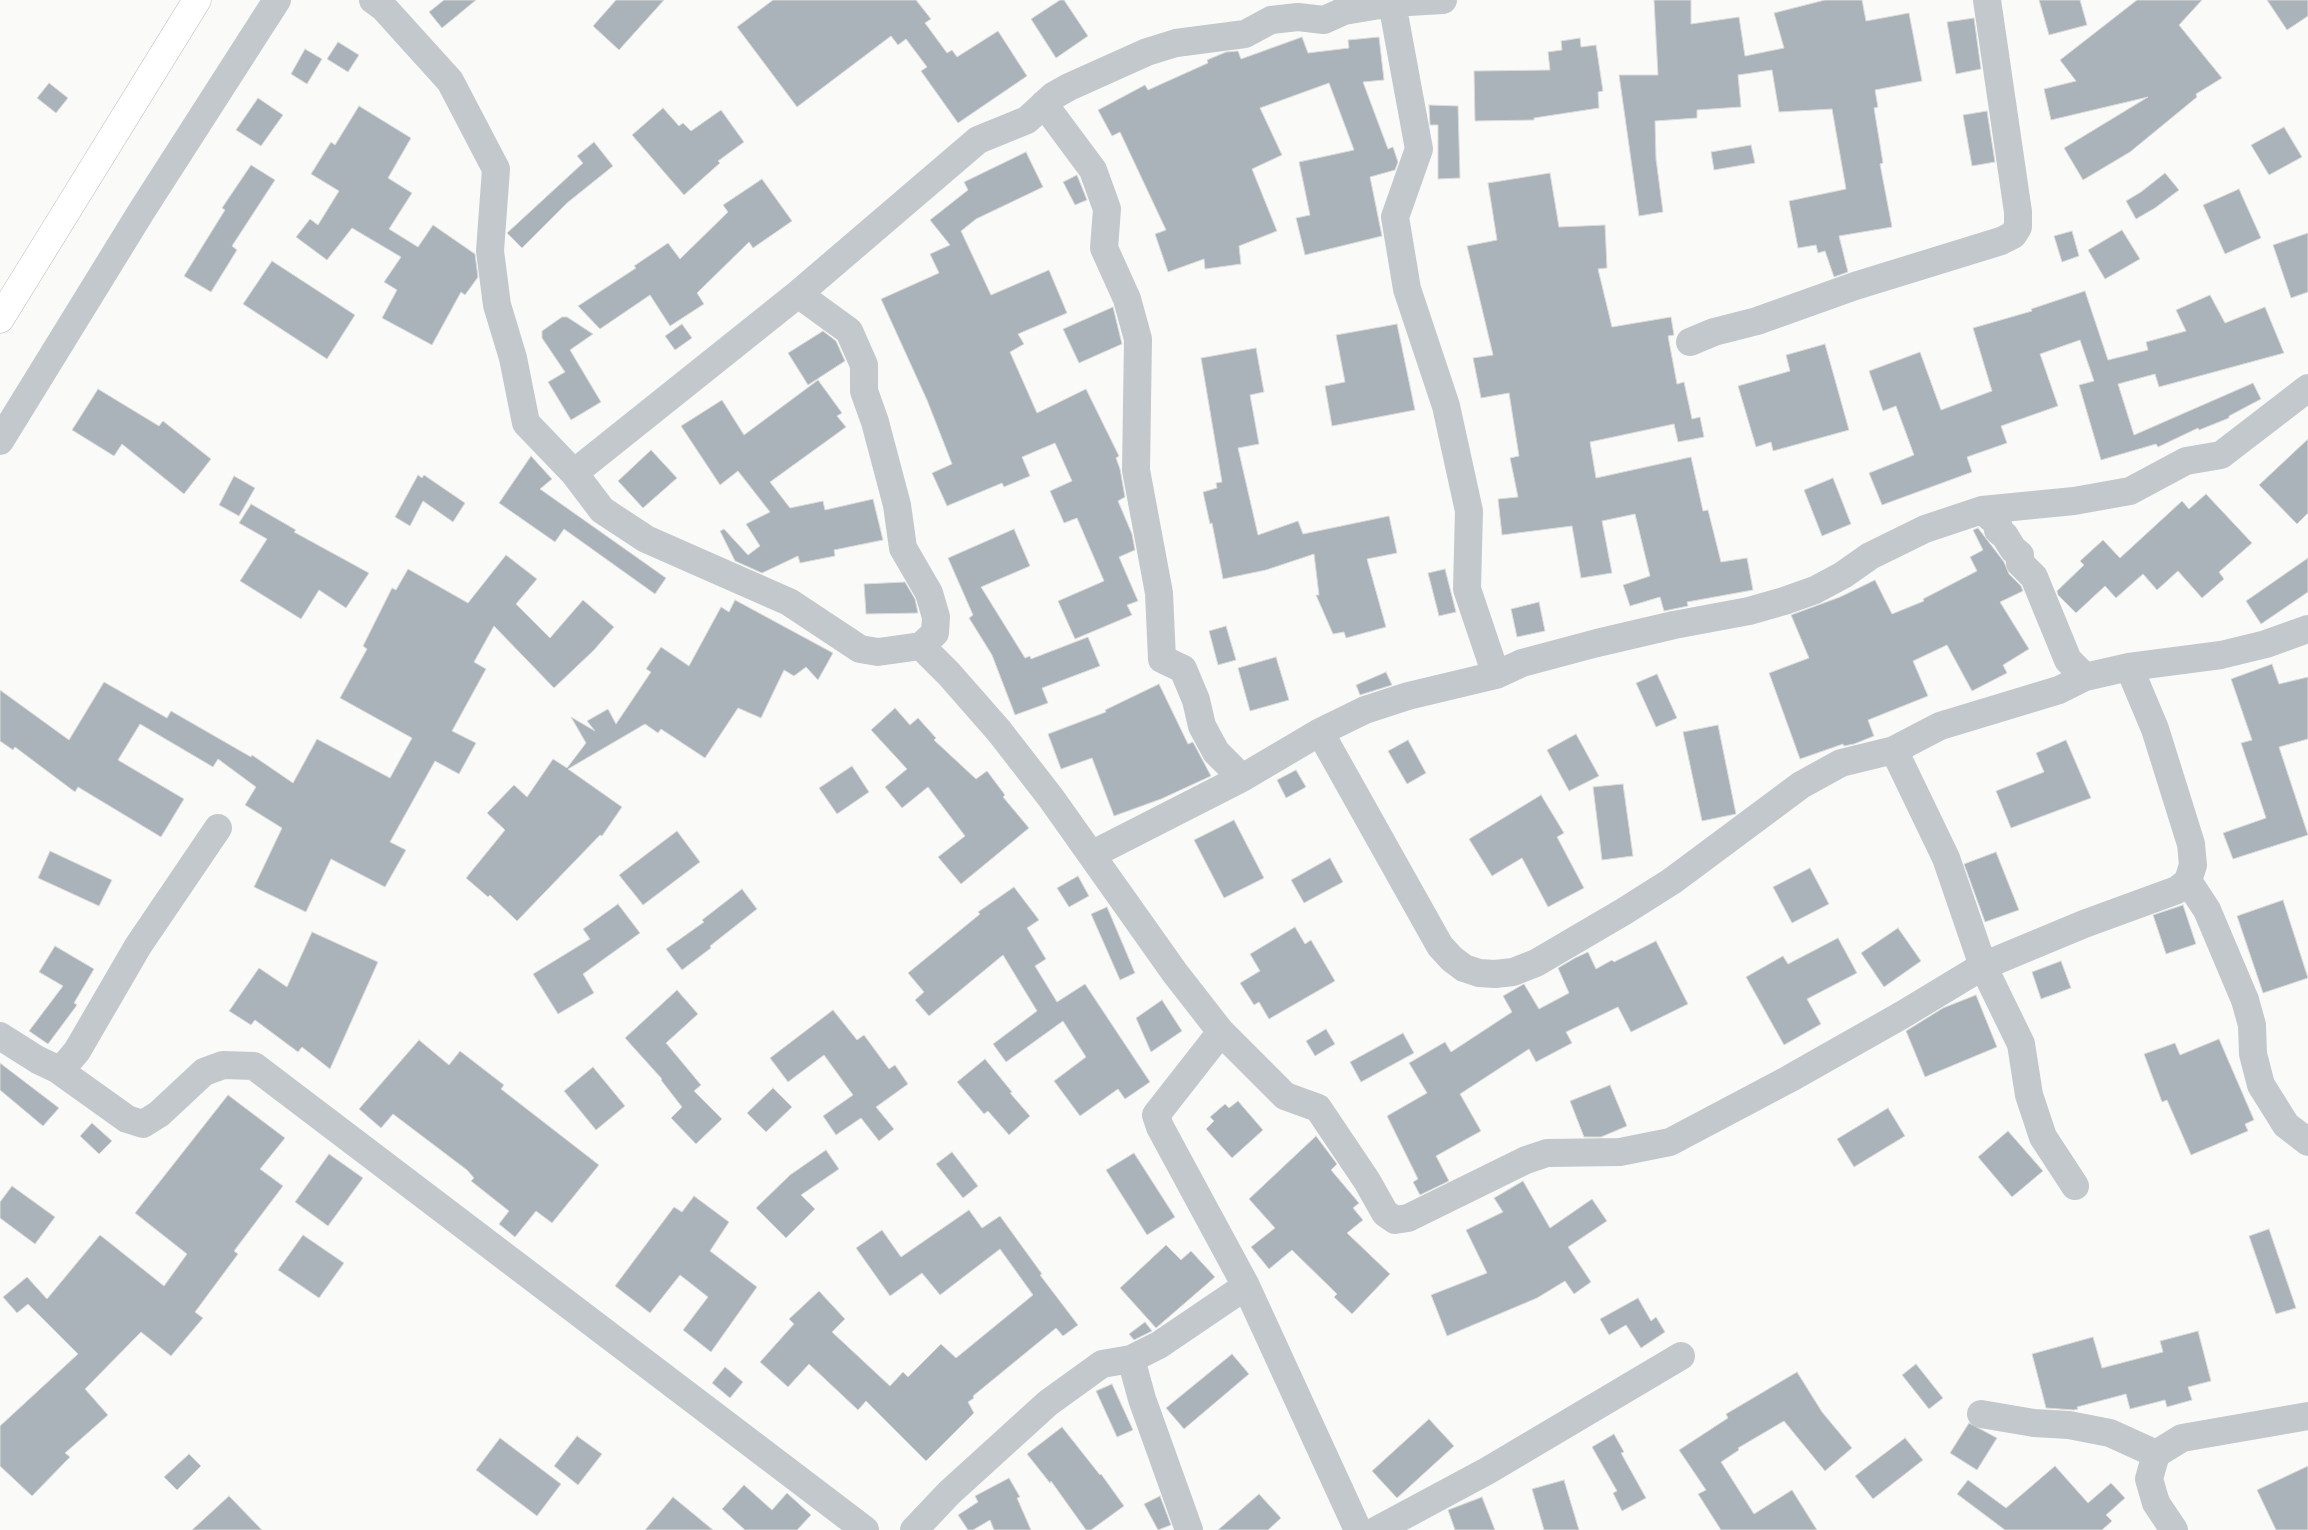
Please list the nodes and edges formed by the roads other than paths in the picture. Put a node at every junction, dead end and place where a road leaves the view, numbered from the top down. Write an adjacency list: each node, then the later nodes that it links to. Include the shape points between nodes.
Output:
1 (197, 0): 9 (main road)
2 (277, 0): 12 (street)
3 (373, 0): 13 (street, via 450,81 496,169 490,250 494,287 526,423)
4 (1443, 0): 6 (street)
5 (1987, 0): 10 (street, via 2018,212 2018,227 2013,235)
6 (1392, 3): 7 (street, via 1344,11 1324,20 1298,17 1270,20 1244,34 1166,46 1089,77); 18 (street, via 1419,149 1396,217 1398,235 1407,289 1446,406 1469,511 1467,588)
7 (1044, 104): 8 (street, via 1027,120 978,140); 22 (street, via 1093,170 1107,209 1104,248 1127,299 1138,339 1136,470 1159,593 1162,659 1183,669 1196,700 1202,726 1216,752)
8 (798, 294): 13 (street); 16 (street, via 849,331 864,365 864,391 896,505 903,548 929,592 936,617 935,633)
9 (0, 319)
10 (1690, 342)
11 (2308, 388): 14 (street, via 2221,455 2186,462 2130,492)
12 (0, 441)
13 (574, 473): 16 (street, via 602,510 646,539 789,602 860,649 878,652)
14 (1982, 510): 18 (street, via 1925,529 1870,556 1815,590 1784,601 1597,643 1522,663); 19 (street, via 1998,524 1998,530 2020,555 2020,563 2034,577 2068,660)
15 (2308, 628): 17 (street, via 2266,644 2222,655)
16 (921, 646): 24 (street, via 999,731)
17 (2129, 667): 19 (street); 25 (street, via 2155,729 2191,844 2193,865)
18 (1496, 675): 20 (street, via 1408,696 1365,710)
19 (2085, 677): 21 (street, via 2059,690 1940,726)
20 (1320, 732): 21 (street, via 1440,946 1464,968 1479,974 1513,972 1536,963 1672,882 1820,773 1842,763); 22 (street)
21 (1894, 750): 26 (street, via 1946,858)
22 (1242, 778): 24 (street)
23 (218, 828): 29 (street, via 138,946 76,1051 66,1064)
24 (1093, 854): 27 (street, via 1175,973)
25 (2188, 881): 26 (street, via 2177,890); 30 (street, via 2206,910 2245,1000 2261,1085 2286,1124)
26 (1982, 966): 27 (street, via 1789,1079 1670,1142 1620,1152 1547,1153 1526,1160 1408,1218 1394,1220 1385,1213 1318,1108 1285,1096); 31 (street, via 2021,1044 2029,1095 2043,1137)
27 (1222, 1032): 32 (street, via 1156,1115)
28 (0, 1036): 29 (street)
29 (57, 1069): 38 (street, via 127,1119 143,1124 159,1114 204,1072 223,1065 254,1066)
30 (2308, 1142)
31 (2075, 1186)
32 (1246, 1286): 34 (street, via 1179,1333); 41 (street)
33 (1680, 1356): 42 (street, via 1487,1471)
34 (1132, 1359): 39 (street, via 1102,1364 1048,1404 963,1480); 40 (street, via 1142,1399)
35 (1981, 1414): 37 (street, via 2110,1433)
36 (2308, 1416): 37 (street, via 2182,1438)
37 (2156, 1454): 43 (street, via 2149,1479 2156,1503)
38 (865, 1530)
39 (914, 1530)
40 (1189, 1530)
41 (1358, 1530)
42 (1377, 1530)
43 (2174, 1530)

